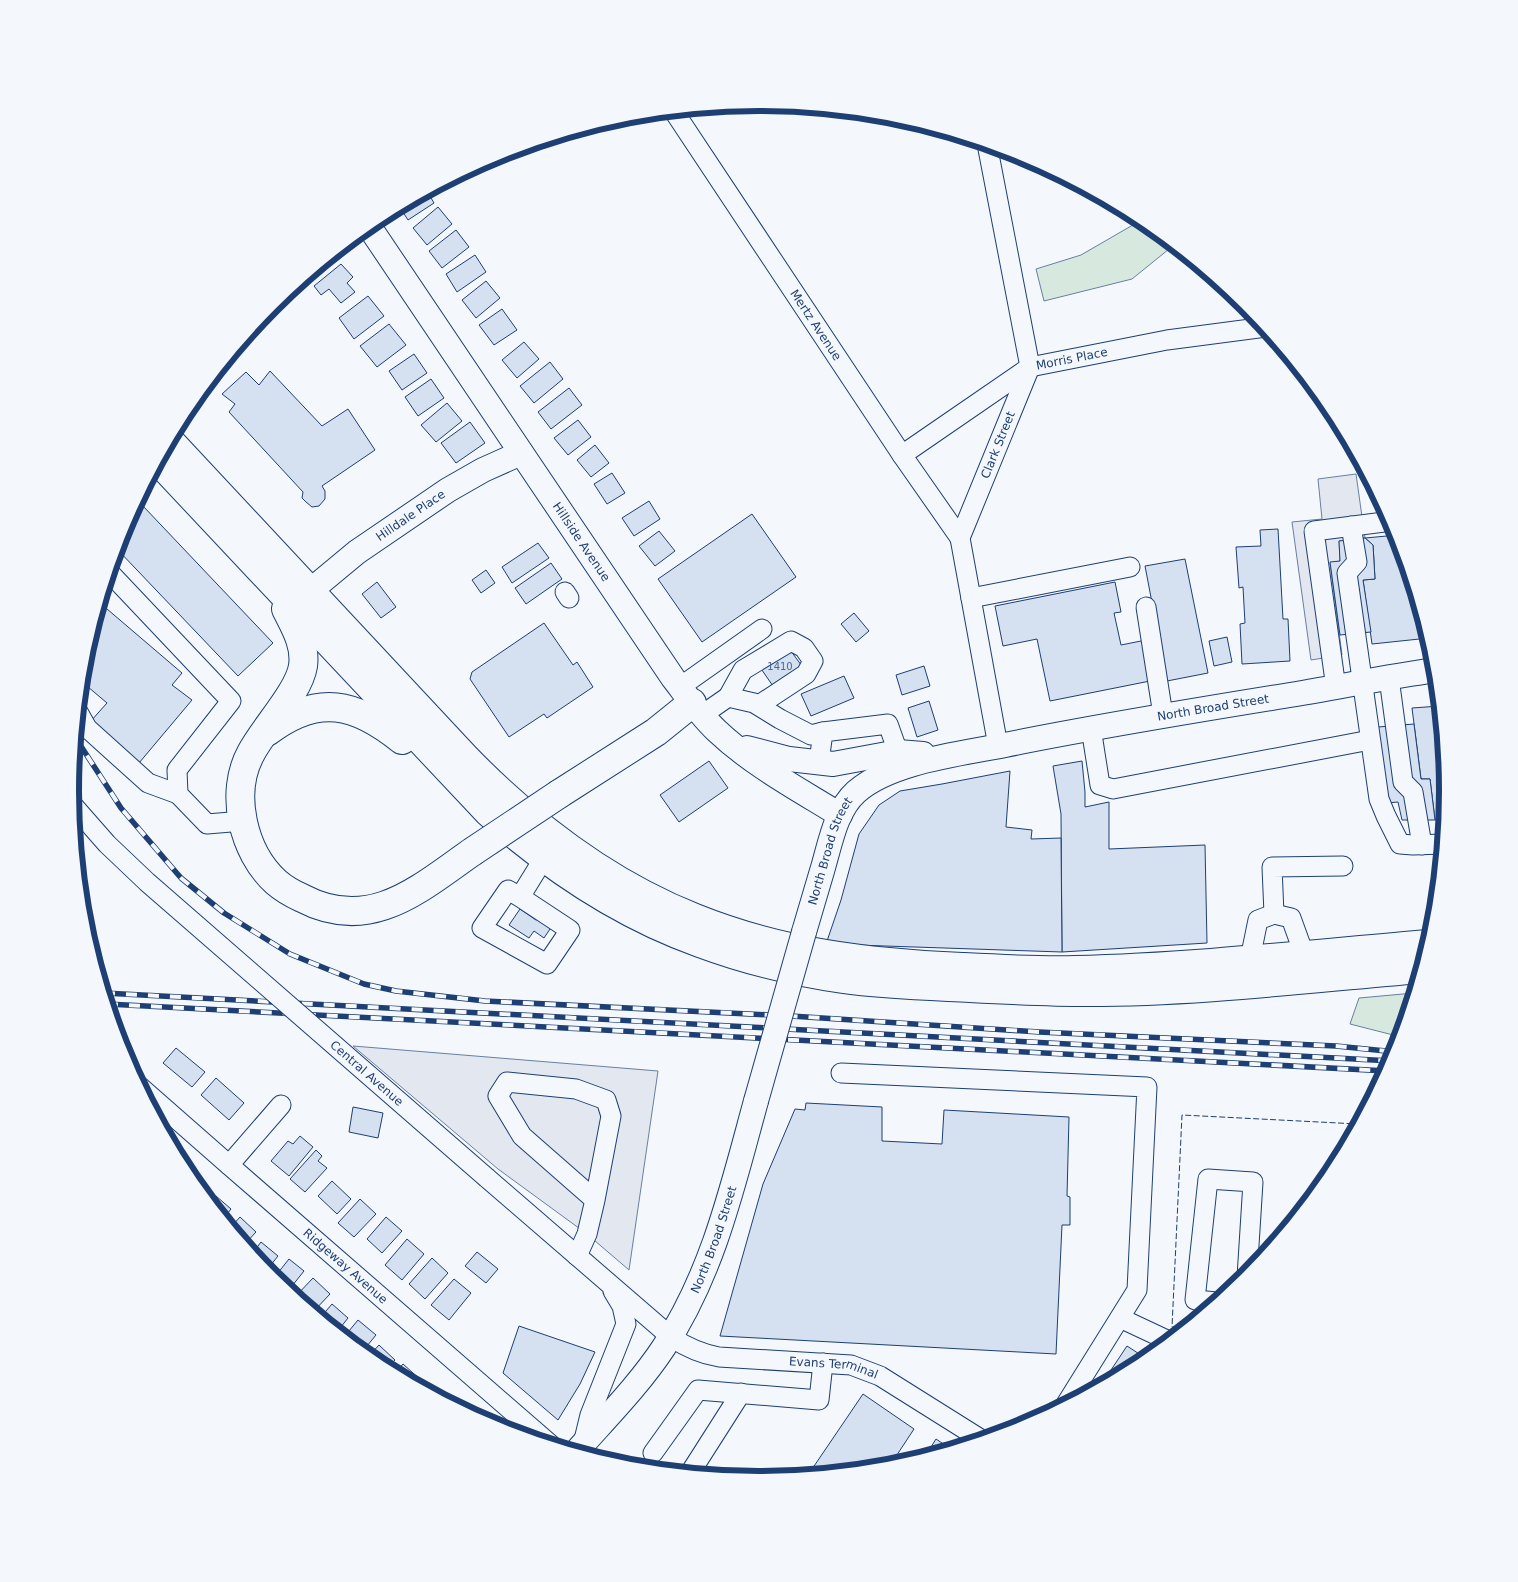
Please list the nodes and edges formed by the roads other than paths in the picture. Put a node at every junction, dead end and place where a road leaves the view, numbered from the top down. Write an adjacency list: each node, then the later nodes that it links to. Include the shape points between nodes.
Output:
1 (677, 116): 8 (street, Mertz Avenue)
2 (988, 151): 5 (street)
3 (372, 231): 7 (main road, Hillside Avenue)
4 (1257, 328): 5 (street, Morris Place, via 1167,340)
5 (1030, 367): 8 (street, Morris Place); 12 (street, Clark Street)
6 (174, 445): 16 (highway)
7 (522, 453): 16 (main road, Hilldale Place, via 448,490 352,556); 25 (main road, Hillside Avenue)
8 (902, 455): 12 (street, Mertz Avenue)
9 (162, 465): 15 (highway)
10 (1383, 522): 11 (street)
11 (1351, 526): 22 (street, via 1357,562 1347,573); 23 (street, via 1314,531)
12 (960, 538): 17 (street)
13 (1130, 567): 17 (street)
14 (114, 577): 39 (street, via 231,701 177,770)
15 (276, 587): 31 (highway, via 301,640 304,658 296,685); 38 (highway)
16 (310, 591): 51 (highway, via 487,779 528,817 605,872 639,892 694,917 752,938 802,950 912,964 1073,970)
17 (971, 598): 34 (street)
18 (1146, 607): 27 (street)
19 (762, 629): 25 (street)
20 (1428, 671): 21 (main road, North Broad Street)
21 (1388, 678): 22 (main road, North Broad Street); 44 (street, via 1403,782 1413,792)
22 (1362, 683): 23 (main road, North Broad Street); 32 (street)
23 (1336, 688): 27 (main road, North Broad Street)
24 (728, 697): 25 (street); 26 (street); 26 (street, via 743,670 791,641 804,648 813,661 806,674)
25 (691, 702): 33 (main road, Hillside Avenue); 42 (highway, bridge, via 656,732 413,893 391,904 360,911 331,909 304,900 267,872 249,842)
26 (759, 705): 30 (street, via 811,735)
27 (1163, 715): 29 (main road, North Broad Street)
28 (83, 721): 39 (street, via 148,783)
29 (1091, 728): 32 (street, via 1100,785 1113,789); 34 (main road, North Broad Street)
30 (823, 732): 35 (street, via 888,724); 37 (street)
31 (262, 736): 38 (highway, via 309,710 327,707 356,711 388,728); 42 (highway, via 251,752 244,773)
32 (1370, 740): 44 (street, via 1379,799 1386,816 1400,844)
33 (729, 742): 37 (main road, via 775,756); 41 (main road, Hillside Avenue, via 760,766)
34 (998, 746): 36 (main road, North Broad Street)
35 (898, 752): 36 (main road); 37 (main road, via 845,763)
36 (950, 756): 41 (main road, North Broad Street, via 878,777 855,792)
37 (819, 762)
38 (468, 793): 45 (highway)
39 (178, 794): 42 (street, via 207,824)
40 (79, 813): 58 (street, Central Avenue, bridge, via 147,882)
41 (840, 815): 63 (main road, North Broad Street, bridge, via 716,1240)
42 (243, 821)
43 (1437, 844): 44 (street)
44 (1422, 845)
45 (544, 858): 47 (street); 52 (highway, via 613,903 668,930 725,952 842,979 903,985 1088,992 1214,987)
46 (1343, 866): 48 (street, via 1272,867)
47 (520, 897): 47 (street, via 570,930 547,964 482,928 508,890)
48 (1274, 914): 50 (street, via 1291,918); 51 (street, via 1258,920)
49 (1421, 945): 50 (highway)
50 (1304, 954): 51 (highway)
51 (1250, 959)
52 (1415, 970)
53 (841, 1073): 62 (street, via 1147,1087 1138,1290)
54 (152, 1098): 56 (street, Ridgeway Avenue)
55 (281, 1105): 56 (street)
56 (229, 1166): 68 (street, Ridgeway Avenue)
57 (596, 1200): 57 (street, via 611,1116 606,1100 576,1089 507,1082 498,1096 522,1136); 58 (street, via 587,1234)
58 (576, 1256): 60 (street, Central Avenue)
59 (1248, 1264): 61 (street, via 1253,1182 1208,1179 1195,1300)
60 (609, 1284): 63 (street, Central Avenue); 70 (street, via 622,1306 626,1324)
61 (1209, 1301)
62 (1120, 1318): 64 (street); 67 (street)
63 (670, 1337): 65 (street, Evans Terminal, via 709,1355); 71 (main road, North Broad Street, via 630,1391)
64 (1163, 1338)
65 (823, 1363): 66 (street, via 819,1400); 69 (street, Evans Terminal, via 851,1365 870,1371)
66 (741, 1393): 72 (street, via 698,1390); 73 (street)
67 (1072, 1395)
68 (541, 1435)
69 (975, 1436)
70 (579, 1447)
71 (580, 1447)
72 (653, 1453)
73 (693, 1468)

